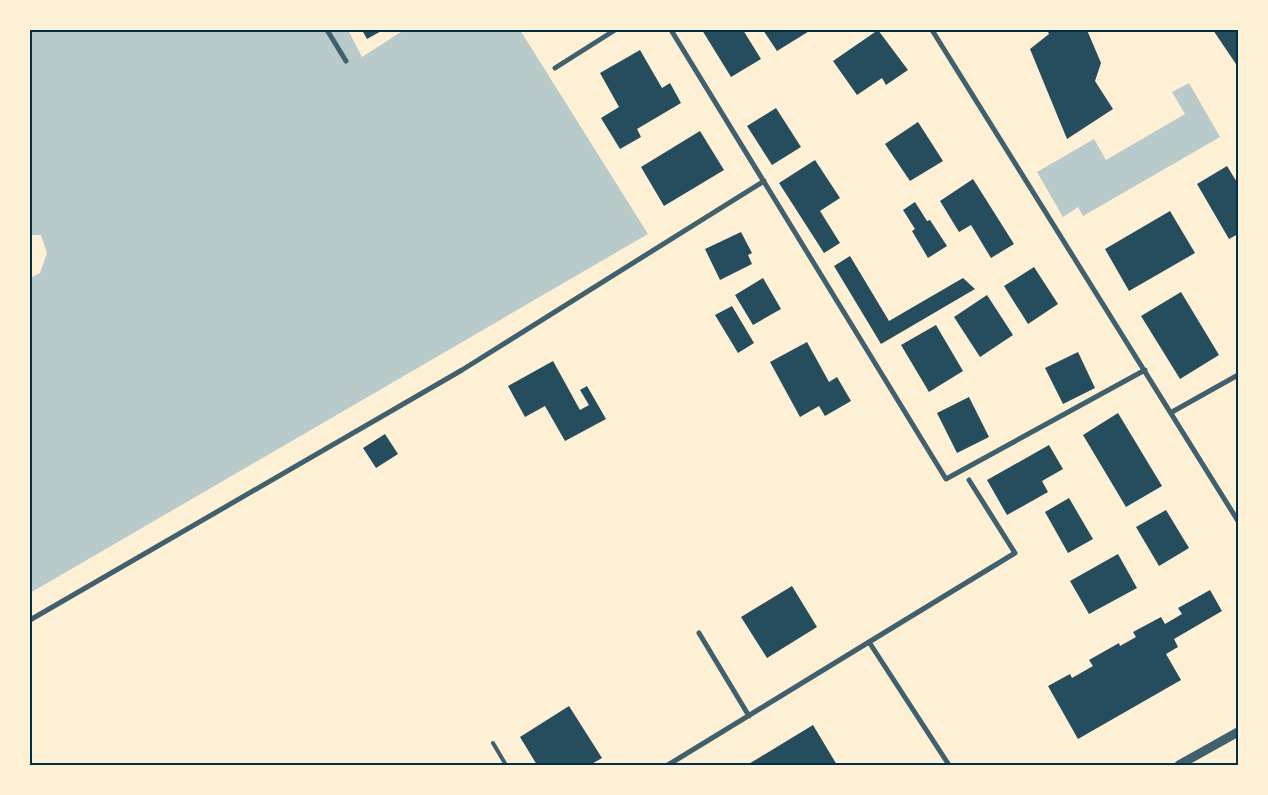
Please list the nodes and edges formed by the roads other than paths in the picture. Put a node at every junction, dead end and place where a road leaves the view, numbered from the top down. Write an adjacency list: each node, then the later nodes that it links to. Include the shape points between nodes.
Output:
1 (327, 30): 5 (street)
2 (615, 30): 6 (street)
3 (671, 30): 7 (street)
4 (932, 30): 8 (street)
5 (346, 61)
6 (555, 68)
7 (764, 181): 8 (street, via 946,479); 13 (street, via 462,370)
8 (1145, 370): 10 (street)
9 (1238, 375): 10 (street)
10 (1172, 412): 12 (street)
11 (970, 480): 15 (street, via 1016,553)
12 (1238, 521)
13 (30, 620)
14 (699, 633): 16 (street)
15 (869, 642): 16 (street); 21 (street)
16 (749, 716): 20 (street)
17 (1238, 732): 22 (street)
18 (493, 743): 19 (lane)
19 (506, 765)
20 (668, 765)
21 (949, 765)
22 (1179, 765)

